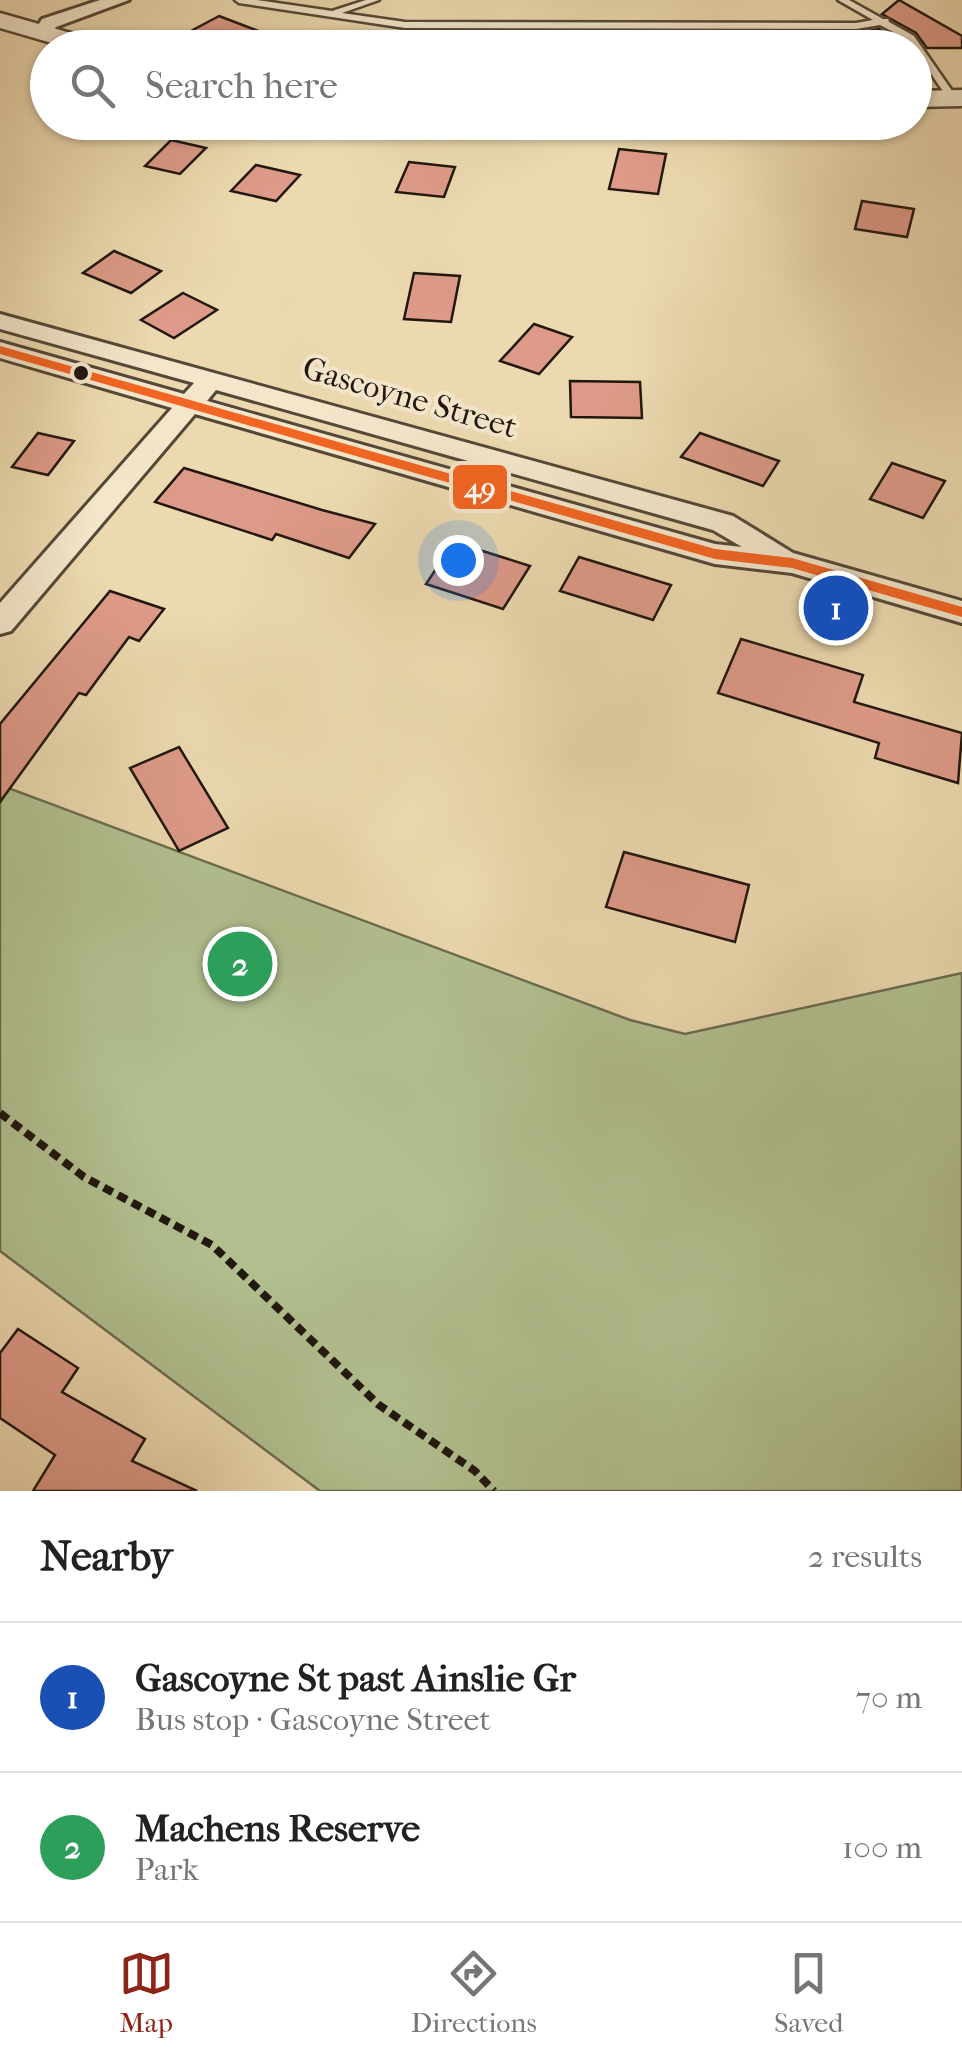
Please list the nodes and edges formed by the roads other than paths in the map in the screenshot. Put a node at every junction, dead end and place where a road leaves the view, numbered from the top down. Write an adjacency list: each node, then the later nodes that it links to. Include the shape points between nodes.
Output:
1 (119, 0): 9 (street)
2 (239, 0): 5 (lane)
3 (375, 0): 5 (lane)
4 (842, 0): 7 (lane)
5 (330, 14): 7 (lane, via 416,25)
6 (0, 20): 8 (street)
7 (885, 21): 10 (lane)
8 (36, 30)
9 (44, 30)
10 (897, 30)
11 (932, 63): 12 (lane)
12 (957, 98): 13 (street)
13 (932, 99)
14 (0, 321): 16 (street, Gascoyne Street)
15 (0, 350): 17 (street, Gascoyne Street)
16 (212, 378): 17 (street); 18 (street, Gascoyne Street, via 724,523)
17 (190, 404): 18 (street, Gascoyne Street, via 714,554); 20 (street)
18 (792, 563): 19 (street, Gascoyne Street)
19 (962, 612)
20 (0, 623)

